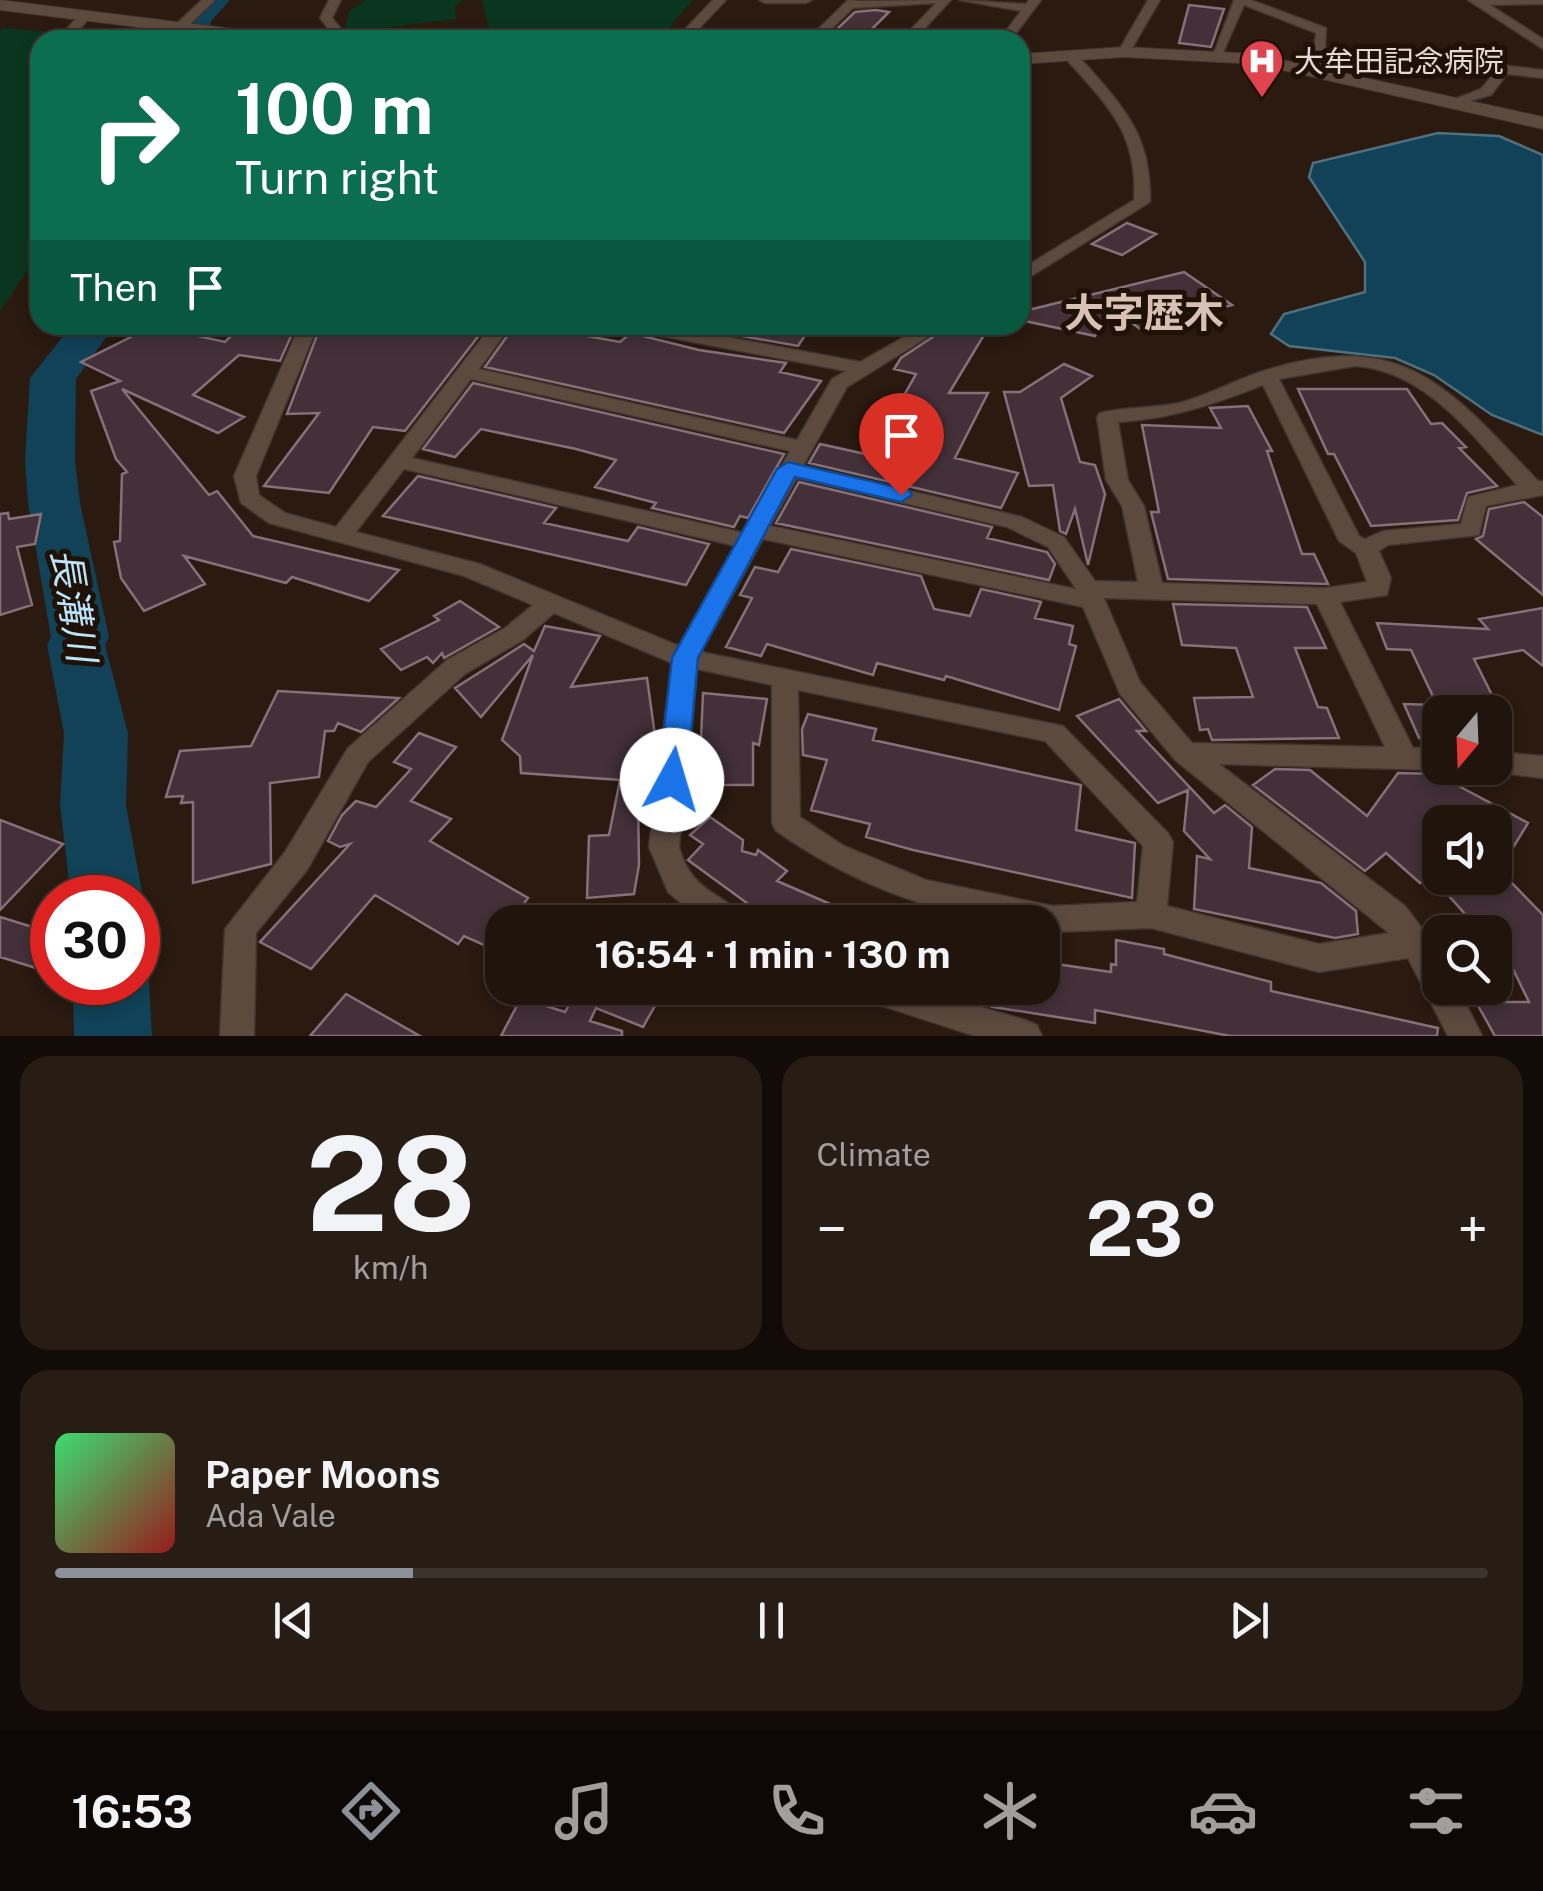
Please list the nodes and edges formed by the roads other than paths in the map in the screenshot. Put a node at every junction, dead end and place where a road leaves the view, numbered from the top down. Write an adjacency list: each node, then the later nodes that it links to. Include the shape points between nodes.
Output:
1 (209, 0): 17 (street)
2 (334, 0): 20 (street, via 326,18)
3 (720, 0): 21 (street)
4 (766, 0): 5 (street)
5 (806, 0)
6 (934, 0): 13 (street)
7 (945, 0): 23 (street)
8 (965, 0): 14 (street)
9 (1154, 0): 27 (street)
10 (1240, 0): 28 (street); 32 (street, via 1322,31)
11 (1476, 1): 12 (street); 25 (street)
12 (1543, 1)
13 (852, 2): 22 (street)
14 (1032, 4): 24 (street)
15 (0, 5): 16 (street)
16 (86, 15): 17 (street); 18 (street)
17 (180, 27): 19 (street)
18 (72, 30)
19 (204, 30)
20 (336, 30)
21 (692, 30)
22 (823, 30)
23 (916, 30)
24 (1012, 30)
25 (1543, 45)
26 (1479, 47): 31 (street)
27 (1124, 52): 28 (street); 29 (street)
28 (1216, 55): 32 (street)
29 (1071, 56): 30 (street); 36 (street, via 1143,150 1142,202)
30 (1030, 58)
31 (1504, 70): 33 (street); 34 (street, via 1486,92)
32 (1320, 71): 34 (street)
33 (1543, 74)
34 (1458, 103): 35 (street)
35 (1543, 123)
36 (1030, 272)
37 (306, 335): 48 (street, via 245,476 249,498 277,518)
38 (495, 335): 42 (street)
39 (687, 335): 41 (street)
40 (920, 335): 41 (street)
41 (860, 368): 44 (street, via 839,383)
42 (467, 372): 44 (street); 45 (street)
43 (1268, 376): 47 (street, via 1344,361 1386,364 1454,405); 50 (street, via 1350,541); 51 (street, via 1194,405 1107,417 1117,480 1133,506)
44 (800, 446): 46 (street)
45 (399, 461): 48 (street); 49 (street)
46 (788, 469): 49 (street); 52 (street, via 1014,522 1056,542)
47 (1538, 488): 50 (street, via 1476,502 1470,530 1382,538)
48 (342, 536): 54 (street, via 472,570)
49 (751, 536): 52 (street); 55 (street)
50 (1366, 548): 53 (street, via 1379,589)
51 (1152, 591): 52 (street); 53 (street)
52 (1091, 595): 57 (street, via 1128,687)
53 (1326, 596): 58 (street)
54 (552, 602): 55 (street); 66 (street, via 514,634 456,667 358,755 296,861 240,929)
55 (685, 658): 56 (street); 62 (street, via 664,847 669,875)
56 (785, 680): 63 (street, via 1053,733 1158,842); 63 (street, via 786,823 834,855 923,892 1053,920)
57 (1185, 753): 58 (street); 64 (street, via 1394,915)
58 (1404, 758): 59 (street)
59 (1422, 758)
60 (1512, 764): 61 (street)
61 (1543, 767)
62 (697, 905)
63 (1150, 915): 64 (street, via 1319,958)
64 (1415, 943): 68 (street)
65 (925, 1005): 67 (street)
66 (237, 1036)
67 (1025, 1036)
68 (1465, 1036)

